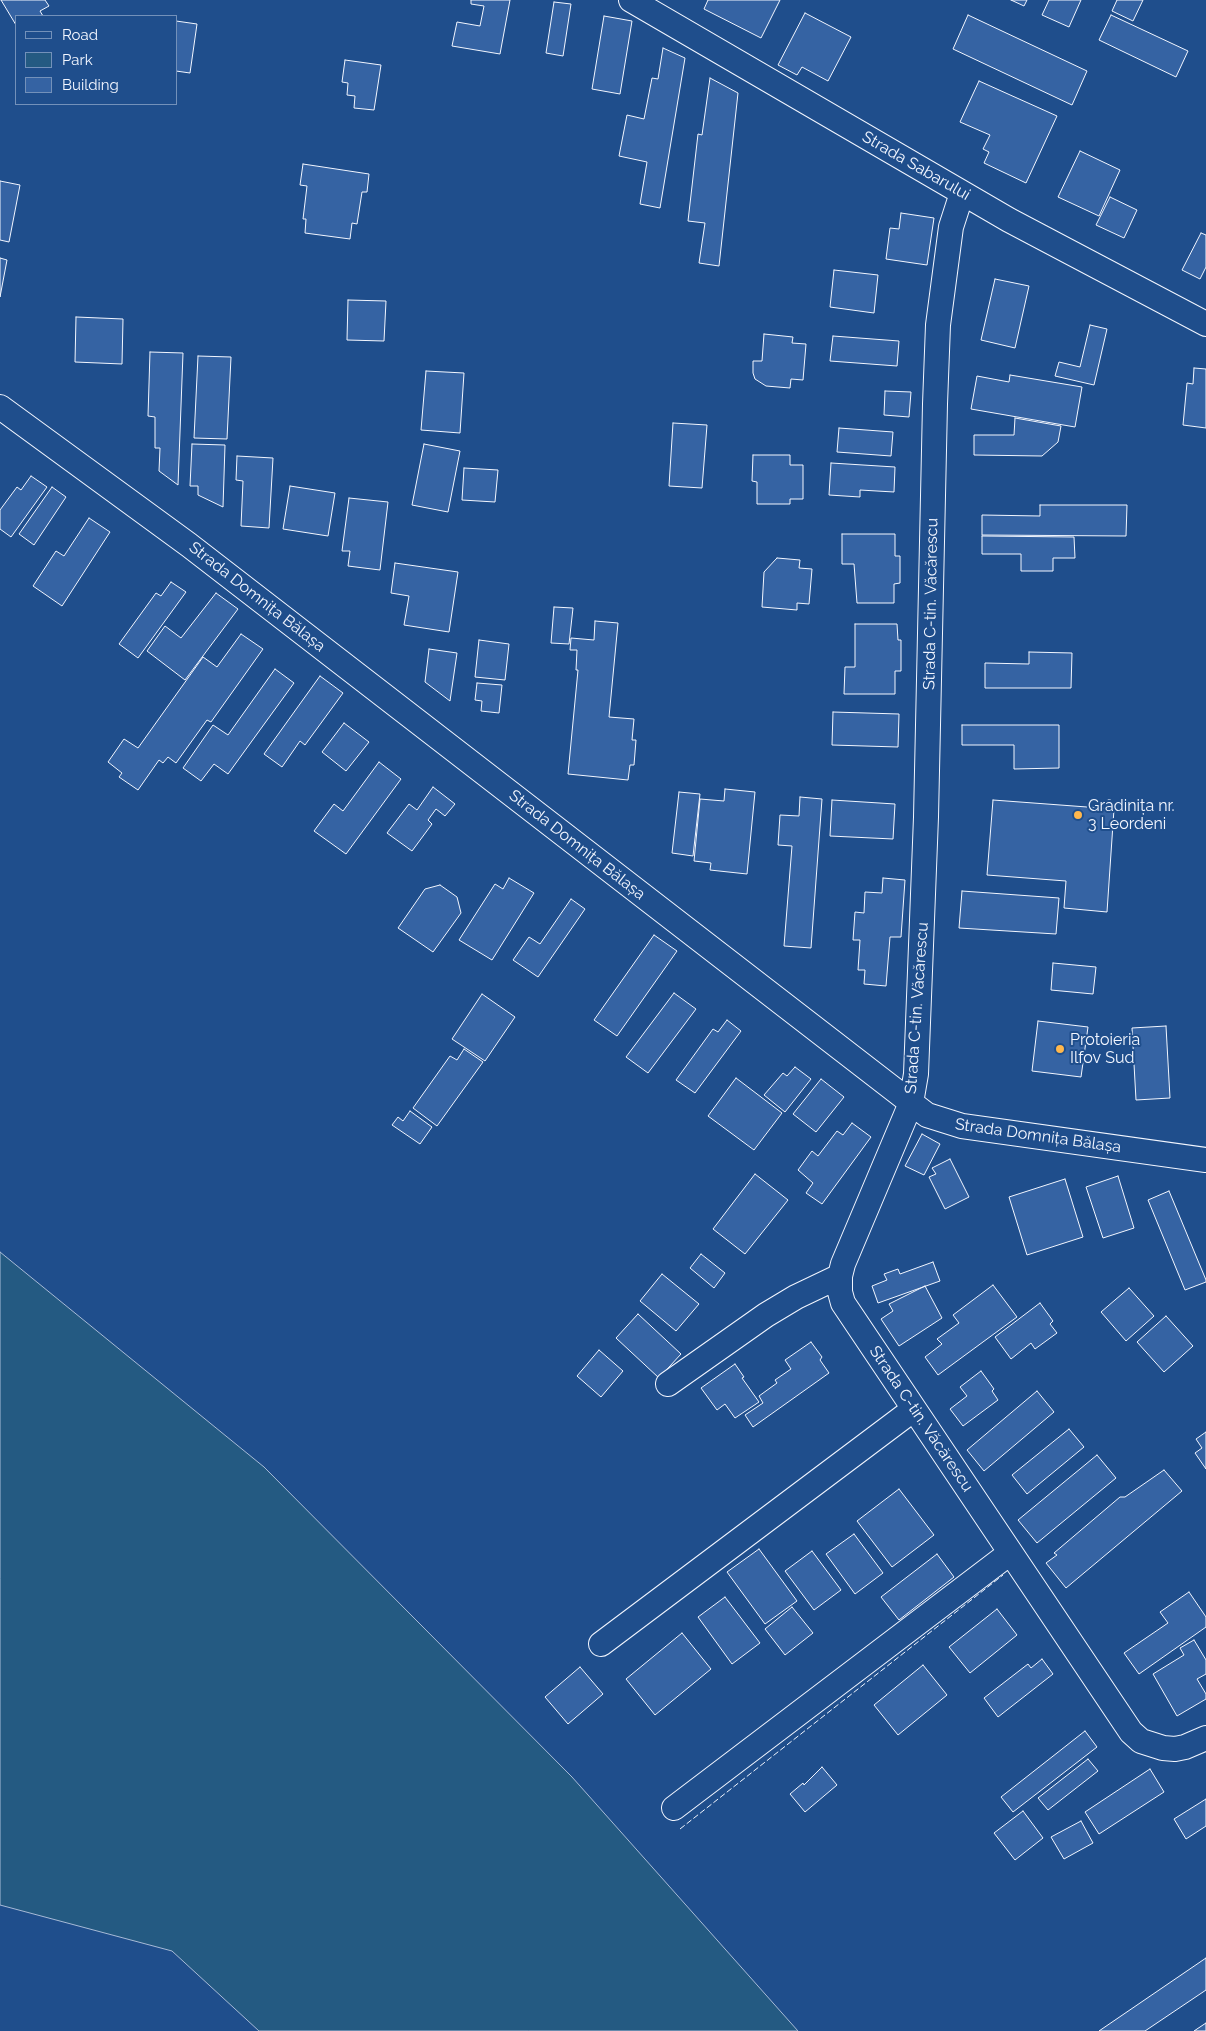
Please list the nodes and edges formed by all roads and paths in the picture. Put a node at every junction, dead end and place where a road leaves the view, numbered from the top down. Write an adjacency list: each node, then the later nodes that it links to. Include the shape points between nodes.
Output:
1 (635, 1): 2 (street, Strada Sabarului)
2 (962, 193): 3 (street, Strada Sabarului, via 1096,268); 5 (street, Strada C-tin. Văcărescu, via 951,227 938,325 921,976 916,1074)
3 (1206, 324)
4 (0, 407): 5 (street, Strada Domnița Bălașa, via 197,551)
5 (911, 1103): 6 (street, Strada Domnița Bălașa, via 927,1115 962,1126); 7 (street, Strada C-tin. Văcărescu)
6 (1206, 1160)
7 (840, 1276): 8 (street, via 766,1315); 9 (street, Strada C-tin. Văcărescu, via 843,1302)
8 (668, 1384)
9 (914, 1409): 10 (street, Strada C-tin. Văcărescu); 11 (street)
10 (1010, 1552): 12 (street, Strada C-tin. Văcărescu, via 1131,1732 1141,1741 1175,1749); 13 (street)
11 (601, 1644)
12 (1206, 1738)
13 (674, 1808)

